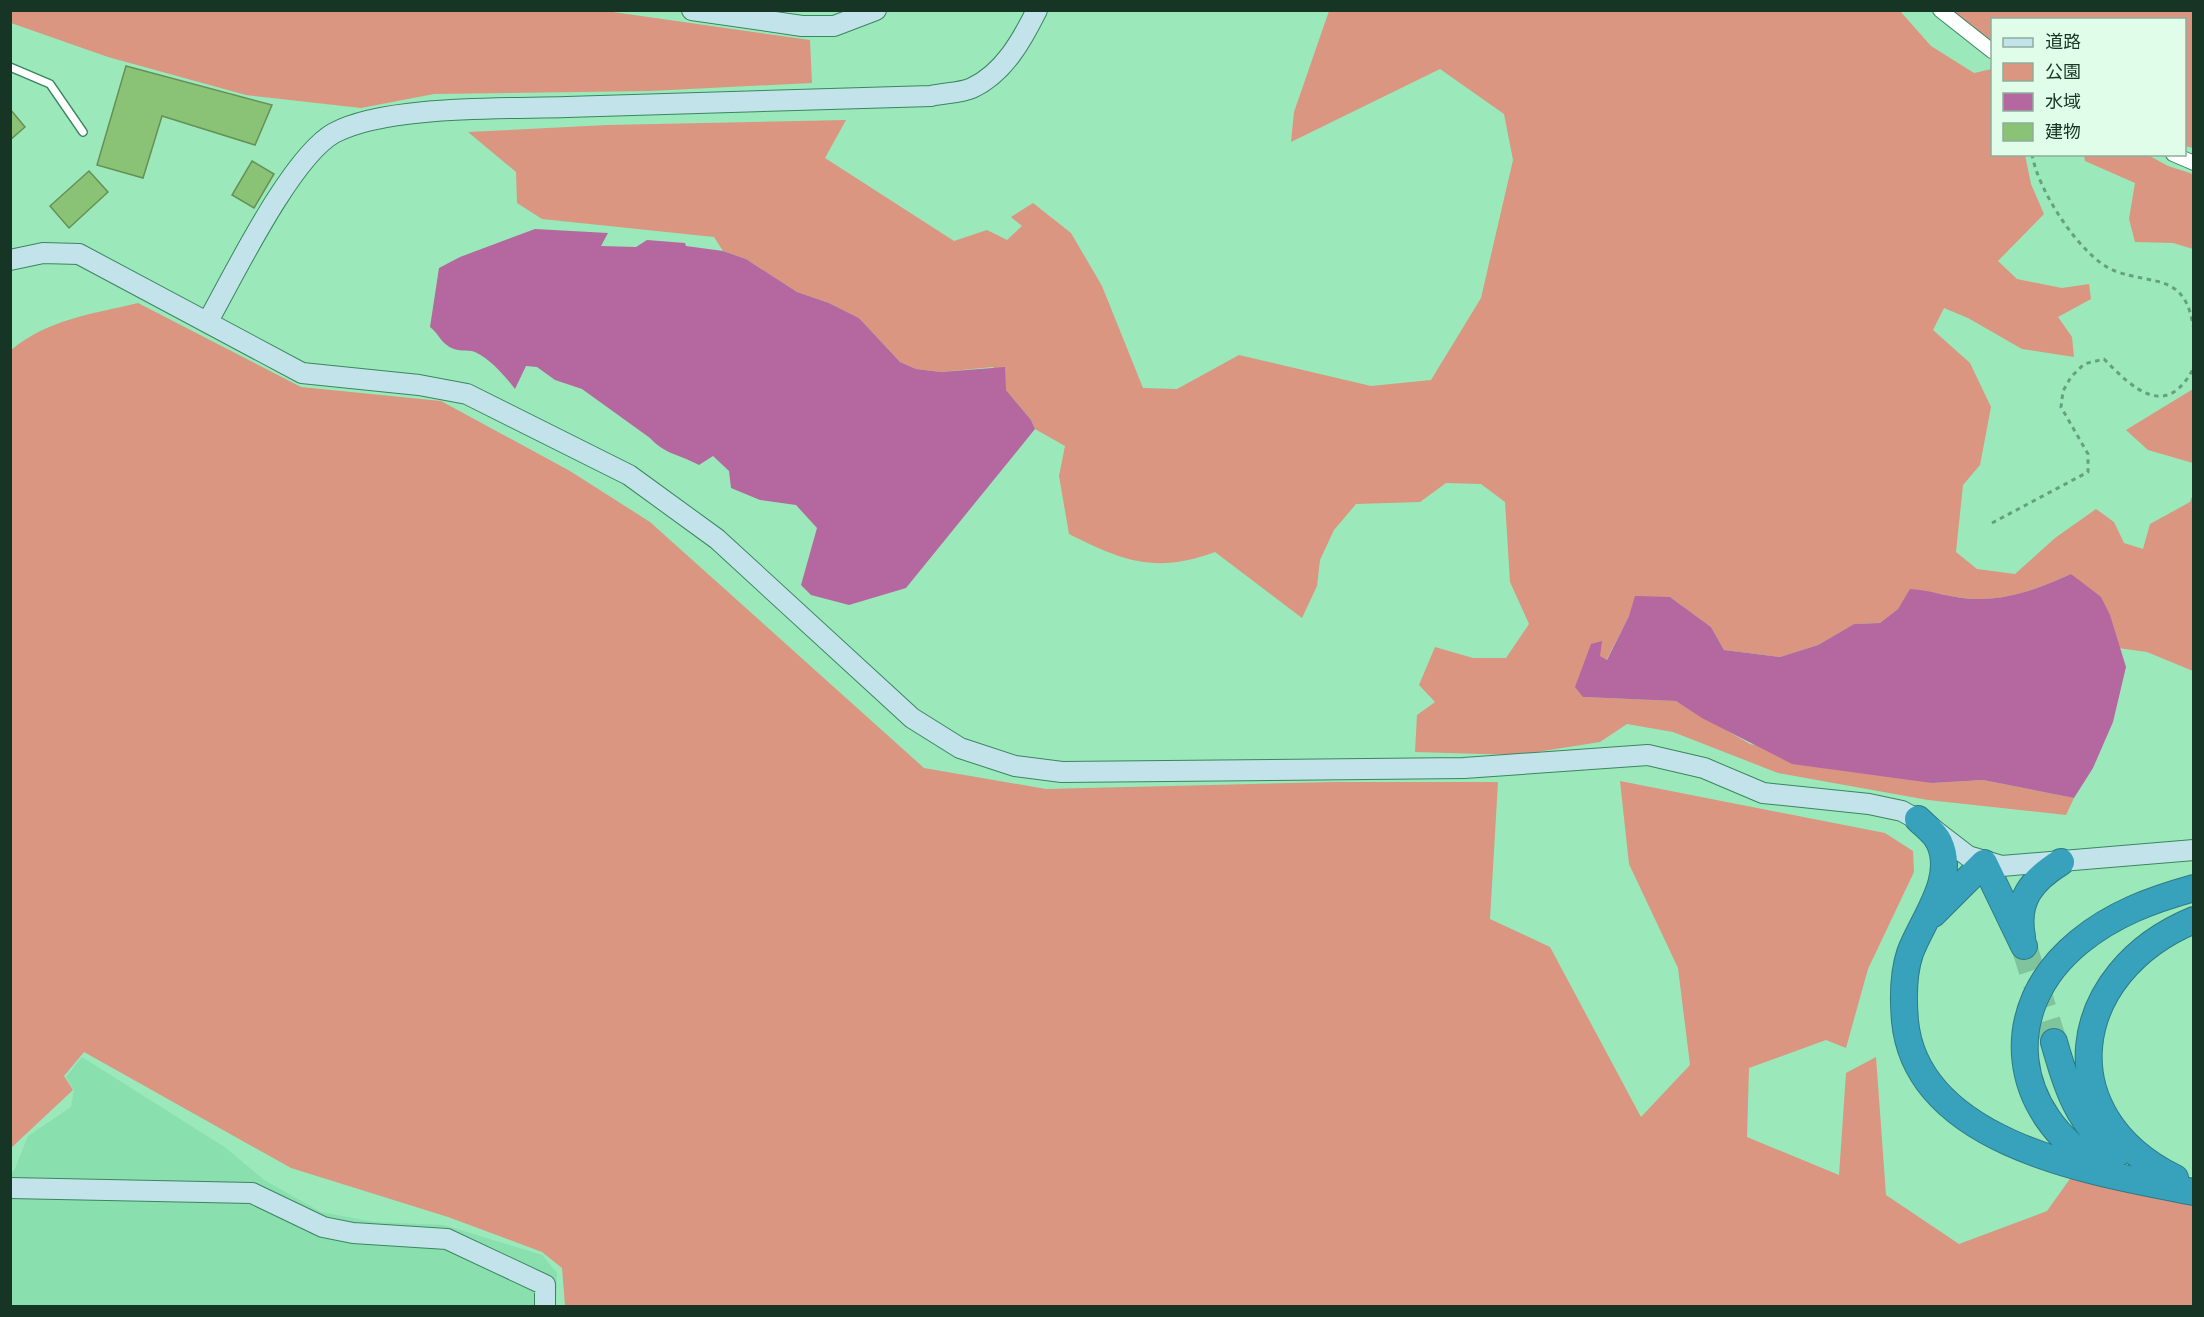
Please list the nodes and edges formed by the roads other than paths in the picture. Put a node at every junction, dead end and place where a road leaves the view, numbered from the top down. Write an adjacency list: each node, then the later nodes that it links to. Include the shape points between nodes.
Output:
1 (692, 10): 2 (street, via 801,26 834,26)
2 (876, 10)
3 (1037, 10): 11 (street, via 1021,42 995,73 971,89 919,96 460,110 381,118 333,133 285,185)
4 (1940, 10): 5 (street)
5 (1991, 50)
6 (10, 67): 7 (lane, via 50,84)
7 (82, 132)
8 (2177, 156): 9 (street)
9 (2193, 163)
10 (10, 260): 11 (street, via 44,253 80,254)
11 (208, 321): 12 (street, via 302,373 467,394 629,475 717,539 912,718 960,748 1015,766 1062,772 1464,768 1648,755 1704,768 1763,793 1869,804)
12 (1918, 819): 15 (street, via 1968,856); 18 (highway, via 1939,840 1944,865 1938,893)
13 (2193, 850): 14 (street)
14 (2061, 862): 15 (street, via 2019,867); 15 (highway, via 2043,873 2024,897 2020,910 2024,946)
15 (1984, 863): 18 (highway)
16 (2193, 888): 20 (highway, via 2159,898 2102,924 2077,943 2044,985 2031,1011 2024,1039 2032,1092 2044,1117 2081,1155)
17 (2193, 921): 21 (highway, via 2161,937 2123,967 2099,1004 2088,1049 2095,1095 2112,1130 2139,1157)
18 (1920, 930): 20 (highway, via 1910,955 1903,1004 1906,1031 1912,1055 1942,1098 1964,1116 2019,1146 2080,1168)
19 (2054, 1042): 21 (highway, via 2075,1107 2093,1133 2137,1165)
20 (2142, 1182): 21 (highway)
21 (2187, 1184)
22 (10, 1188): 23 (street, via 252,1193 323,1227 353,1233 447,1239 545,1285)
23 (545, 1306)

